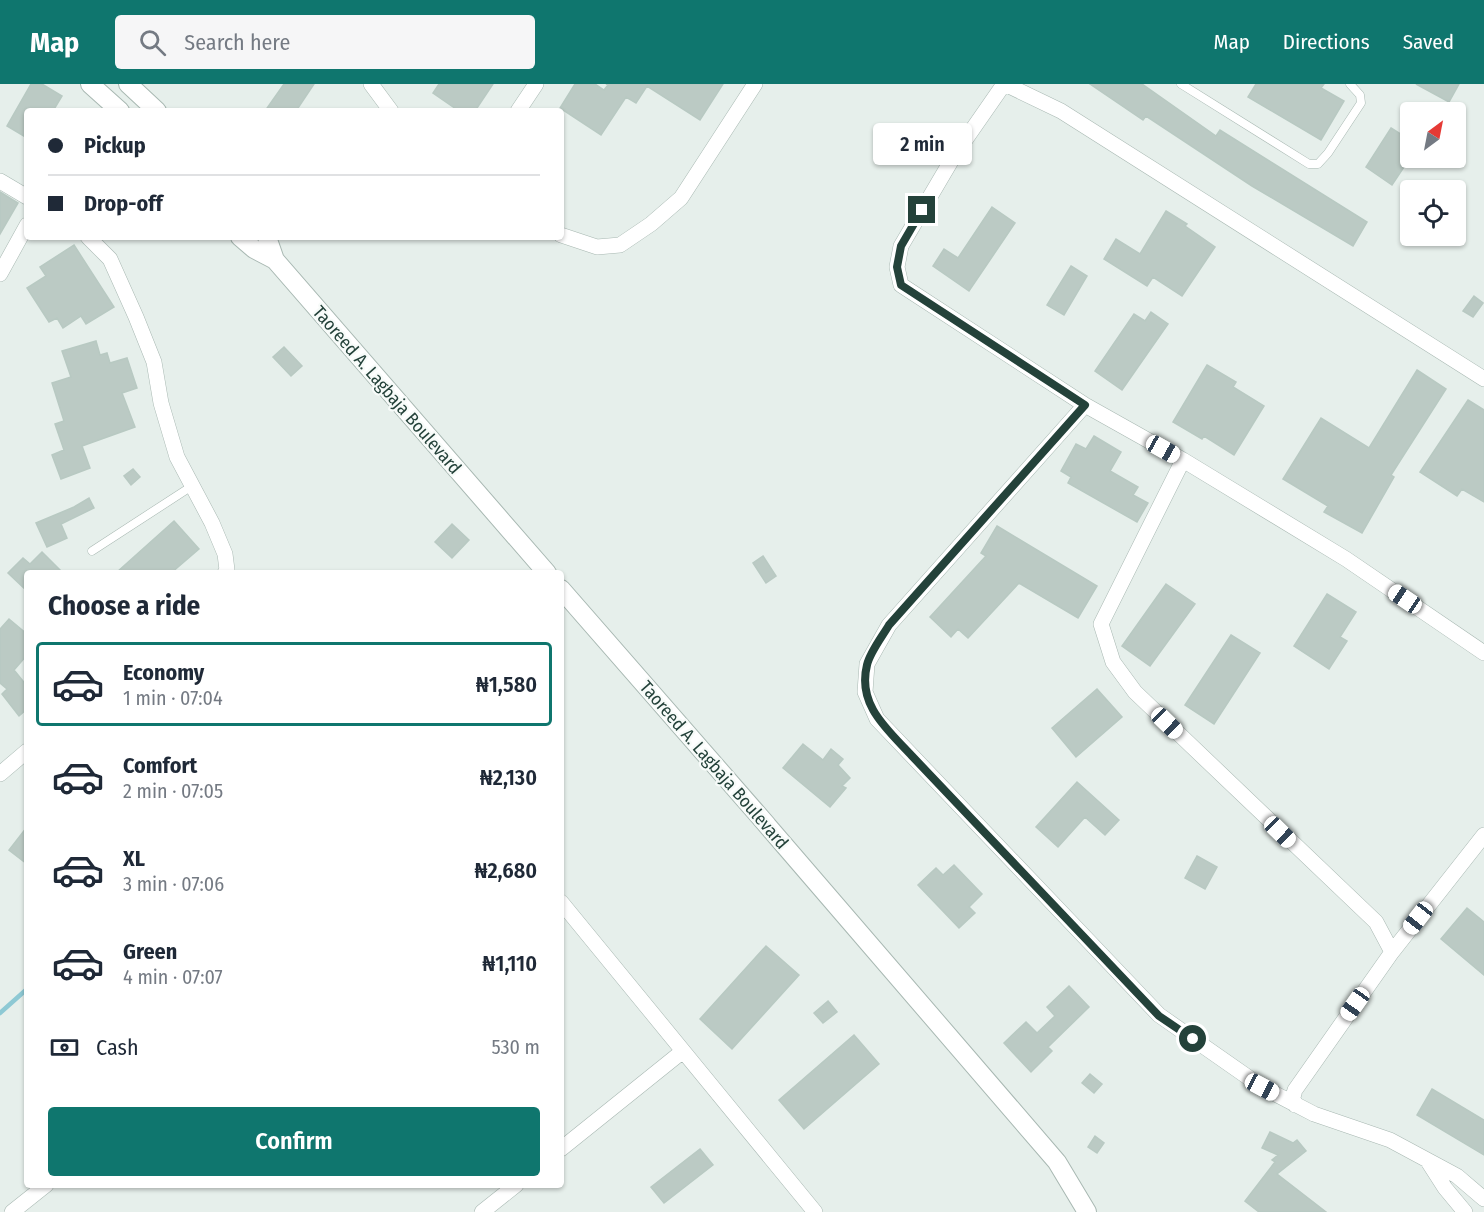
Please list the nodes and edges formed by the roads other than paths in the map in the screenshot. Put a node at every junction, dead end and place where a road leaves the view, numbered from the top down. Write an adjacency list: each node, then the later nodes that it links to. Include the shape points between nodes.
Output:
1 (90, 84): 9 (street)
2 (128, 84): 10 (street)
3 (371, 84): 11 (street)
4 (536, 84): 12 (street)
5 (755, 84): 16 (street, via 681,198 651,224 620,245 597,247)
6 (1004, 84): 22 (street, via 1061,111); 23 (street, via 954,156 901,246 897,267 901,285)
7 (1180, 84): 8 (lane, via 1309,164 1318,164 1328,153 1361,103 1360,95)
8 (1350, 84)
9 (117, 108)
10 (155, 108)
11 (387, 108)
12 (521, 108)
13 (0, 181): 14 (street)
14 (24, 195)
15 (24, 230): 21 (street)
16 (564, 236)
17 (90, 240): 25 (street, via 110,259 136,317 154,362 177,457)
18 (244, 240): 20 (street, Taoreed A. Lagbaja Boulevard)
19 (268, 240): 20 (street, Taoreed A. Lagbaja Boulevard)
20 (275, 260): 28 (street, Taoreed A. Lagbaja Boulevard)
21 (0, 274)
22 (1484, 379)
23 (1085, 405): 24 (street); 39 (street, via 889,625 867,664 865,692 877,718 1159,1016 1262,1087)
24 (1183, 460): 30 (street, via 1346,559); 37 (street, via 1101,624 1113,662 1135,692 1376,922)
25 (192, 486): 26 (lane); 27 (street, via 225,554)
26 (92, 551)
27 (227, 570)
28 (544, 570)
29 (564, 592): 36 (street, Taoreed A. Lagbaja Boulevard)
30 (1484, 653)
31 (24, 754): 32 (street)
32 (0, 774)
33 (760, 817): 36 (street, Taoreed A. Lagbaja Boulevard)
34 (1484, 835): 37 (street)
35 (564, 906): 38 (street)
36 (867, 941): 48 (street, Taoreed A. Lagbaja Boulevard, via 1057,1162)
37 (1392, 952): 39 (street, via 1295,1090)
38 (683, 1051): 40 (street); 47 (street)
39 (1295, 1105): 41 (street, via 1390,1140)
40 (564, 1147)
41 (1427, 1160): 44 (street); 49 (street)
42 (42, 1188): 45 (street)
43 (512, 1188): 46 (street)
44 (1482, 1195): 49 (street)
45 (12, 1212)
46 (482, 1212)
47 (815, 1212)
48 (1087, 1212)
49 (1465, 1212)

